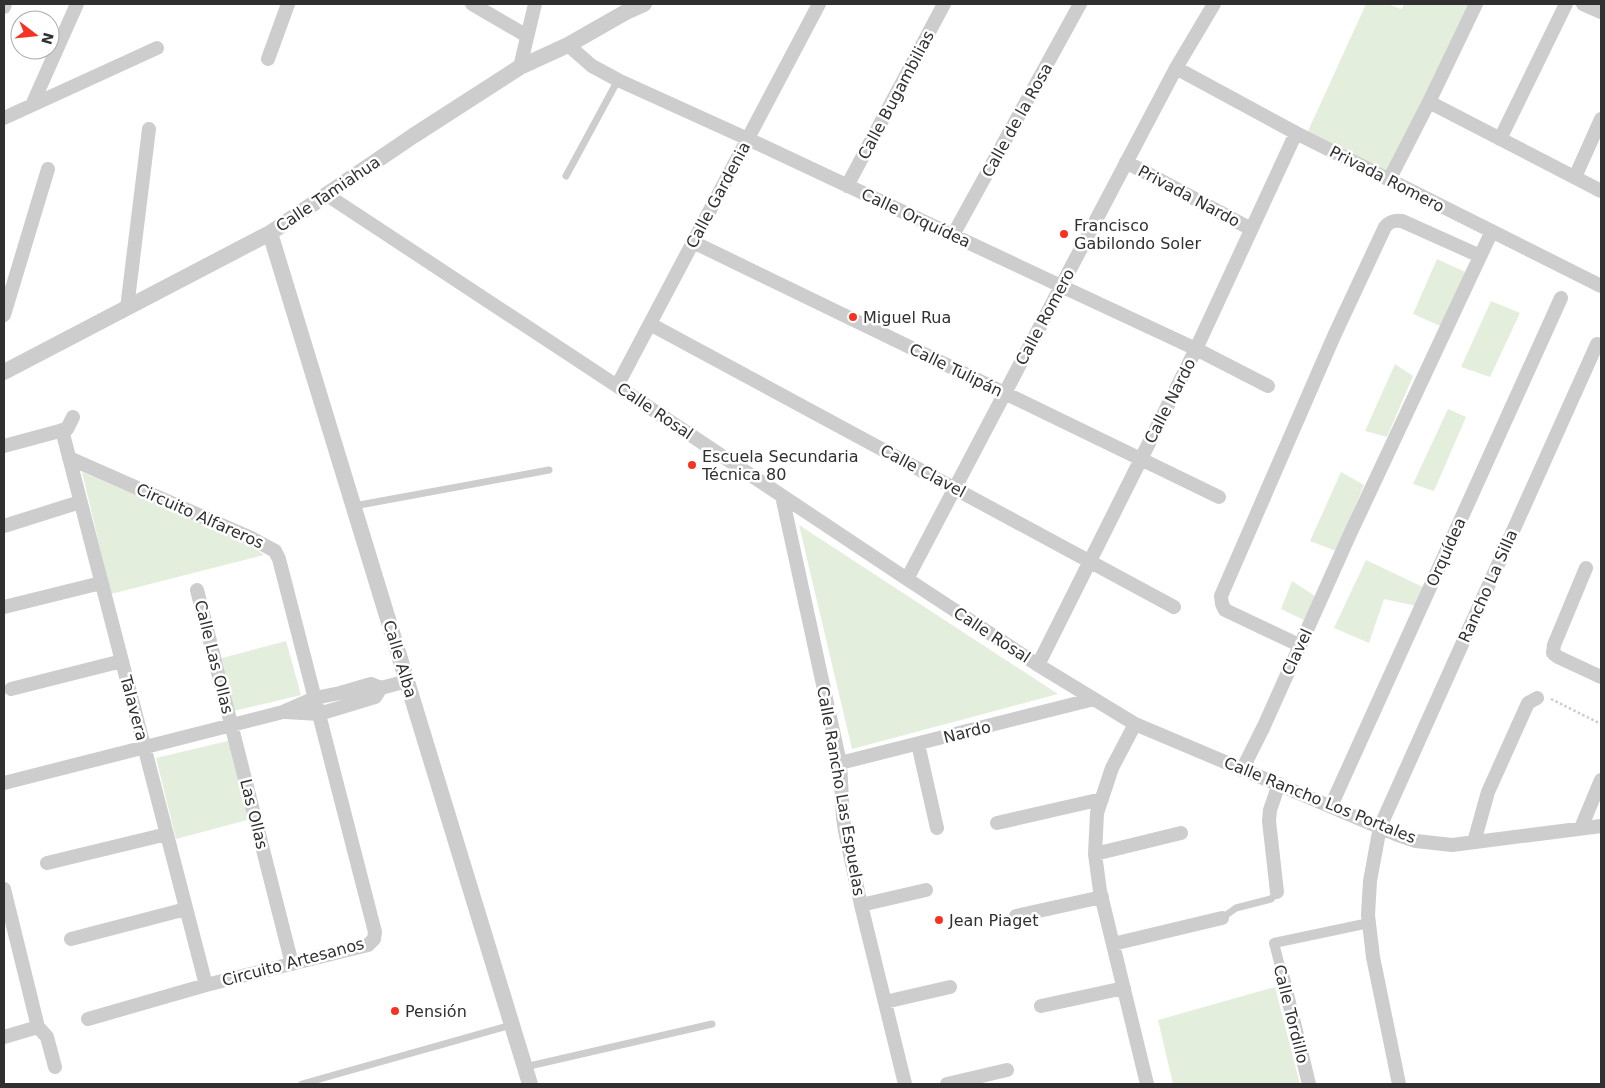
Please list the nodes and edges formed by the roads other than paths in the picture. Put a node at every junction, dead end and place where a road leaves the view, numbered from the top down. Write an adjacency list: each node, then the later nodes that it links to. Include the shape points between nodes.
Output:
1 (77, 4): 23 (street)
2 (288, 4): 18 (street)
3 (472, 4): 15 (street)
4 (534, 4): 15 (street)
5 (644, 4): 13 (street, Calle Tamiahua)
6 (819, 4): 28 (street, Calle Gardenia)
7 (944, 4): 35 (street, Calle Bugambilias)
8 (1080, 4): 41 (street, Calle de la Rosa)
9 (1214, 4): 20 (street, Calle Romero)
10 (1476, 4): 22 (street)
11 (1566, 4): 29 (street)
12 (1583, 4): 14 (street)
13 (626, 8): 16 (street, Calle Tamiahua)
14 (1601, 12)
15 (527, 36): 19 (street)
16 (568, 45): 19 (street, Calle Tamiahua); 21 (street, Calle Orquídea, via 592,66)
17 (157, 48): 23 (street)
18 (268, 59)
19 (520, 68): 37 (street, Calle Tamiahua)
20 (1176, 68): 27 (street, Privada Romero); 30 (street, Calle Romero)
21 (618, 80): 28 (street, Calle Orquídea); 32 (lane)
22 (1429, 102): 29 (street); 34 (street)
23 (32, 104): 24 (street)
24 (4, 118)
25 (1601, 119): 33 (street)
26 (149, 129): 47 (street)
27 (1296, 133): 34 (street, Privada Romero); 38 (street, Calle Nardo)
28 (748, 139): 35 (street, Calle Orquídea); 42 (street, Calle Gardenia)
29 (1500, 139): 33 (street)
30 (1126, 162): 38 (street, Privada Nardo); 44 (street, Calle Romero)
31 (48, 169): 48 (street)
32 (566, 176)
33 (1575, 177): 36 (street)
34 (1388, 180): 39 (street, Privada Romero)
35 (847, 186): 41 (street, Calle Orquídea)
36 (1601, 191)
37 (327, 194): 40 (street, Calle Tamiahua); 53 (street, Calle Rosal)
38 (1251, 229): 51 (street, Calle Nardo)
39 (1492, 231): 43 (street, Clavel); 45 (street, Privada Romero)
40 (270, 233): 47 (street, Calle Tamiahua); 66 (street, Calle Alba)
41 (953, 235): 44 (street, Calle Orquídea)
42 (693, 242): 49 (street, Calle Gardenia); 55 (street, Calle Tulipán)
43 (1480, 256): 75 (street, Clavel); 75 (street, via 1402,221 1388,224 1334,336 1222,596 1226,610)
44 (1061, 286): 51 (street, Calle Orquídea); 55 (street, Calle Romero)
45 (1601, 286)
46 (1561, 298): 97 (street, Orquídea)
47 (127, 308): 52 (street, Calle Tamiahua)
48 (4, 315)
49 (650, 324): 53 (street, Calle Gardenia); 62 (street, Calle Clavel)
50 (1597, 344): 100 (street, Rancho La Silla)
51 (1196, 349): 54 (street, Calle Orquídea); 60 (street, Calle Nardo)
52 (4, 372)
53 (617, 386): 63 (street, Calle Rosal)
54 (1268, 386)
55 (1004, 394): 60 (street, Calle Tulipán); 62 (street, Calle Romero)
56 (73, 417): 57 (street, via 67,429)
57 (62, 430): 58 (street); 59 (street, Talavera)
58 (4, 446)
59 (69, 458): 65 (street, Talavera); 82 (street, Circuito Alfareros, via 275,551)
60 (1140, 460): 64 (street, Calle Tulipán); 68 (street, Calle Nardo)
61 (549, 470): 66 (lane)
62 (955, 489): 68 (street, Calle Clavel); 70 (street, Calle Romero)
63 (782, 496): 70 (street, Calle Rosal); 91 (street, Calle Rancho Las Espuelas)
64 (1219, 497)
65 (80, 502): 67 (street); 71 (street, Talavera)
66 (354, 506): 79 (street, Calle Alba)
67 (4, 526)
68 (1090, 562): 74 (street, Calle Clavel); 77 (street, Calle Nardo)
69 (1586, 568): 78 (street, via 1553,653)
70 (907, 580): 77 (street, Calle Rosal)
71 (101, 582): 73 (street); 76 (street, Talavera)
72 (196, 590): 88 (street, Calle Las Ollas)
73 (4, 607)
74 (1174, 607)
75 (1299, 645): 92 (street, Clavel)
76 (122, 661): 81 (street); 90 (street, Talavera)
77 (1038, 665): 84 (street, Calle Rosal)
78 (1601, 676)
79 (407, 681): 80 (street); 128 (street, Calle Alba)
80 (381, 688): 82 (street, via 371,684); 86 (street, via 375,697)
81 (11, 689)
82 (315, 698): 85 (street); 86 (street, Circuito Artesanos)
83 (1537, 698): 105 (street, via 1528,703 1488,792)
84 (1094, 699): 87 (street, Calle Rosal); 89 (street, Nardo)
85 (283, 712): 86 (street); 88 (street)
86 (319, 714): 119 (street, Circuito Artesanos, via 375,932 368,945)
87 (1135, 724): 92 (street, Calle Rancho Los Portales); 96 (street, via 1112,768)
88 (231, 725): 90 (street); 119 (street, Las Ollas)
89 (918, 744): 91 (street, Nardo); 101 (street)
90 (144, 747): 94 (street); 104 (street, Talavera)
91 (840, 763): 112 (street, Calle Rancho Las Espuelas, via 843,818)
92 (1242, 770): 95 (street, Calle Rancho Los Portales)
93 (1601, 780): 102 (street)
94 (4, 783)
95 (1278, 784): 97 (street, Calle Rancho Los Portales); 110 (street, via 1269,821)
96 (1102, 800): 98 (street); 106 (street, via 1097,814)
97 (1331, 806): 100 (street, Calle Rancho Los Portales)
98 (998, 823)
99 (1601, 826): 102 (street, Calle Rancho Los Portales)
100 (1380, 827): 105 (street, Calle Rancho Los Portales, via 1435,844); 116 (street, Rancho La Silla, via 1370,881)
101 (937, 828)
102 (1581, 828): 105 (street, Calle Rancho Los Portales)
103 (1181, 833): 106 (street)
104 (166, 834): 107 (street); 113 (street, Talavera)
105 (1474, 842)
106 (1096, 854): 111 (street)
107 (47, 863)
108 (4, 889): 129 (street)
109 (926, 890): 112 (street)
110 (1277, 892): 115 (lane, via 1271,899 1236,908)
111 (1102, 897): 114 (street); 118 (street)
112 (861, 905): 124 (street, Calle Rancho Las Espuelas)
113 (186, 909): 117 (street); 121 (street, Talavera)
114 (1016, 916)
115 (1222, 918): 118 (street)
116 (1369, 922): 120 (street, Calle Tordillo, via 1274,943); 140 (street, Rancho La Silla, via 1373,957)
117 (71, 939)
118 (1113, 944): 123 (street)
119 (292, 964): 121 (street, Circuito Artesanos)
120 (1283, 978): 139 (street, Calle Tordillo)
121 (206, 986): 126 (street, Circuito Artesanos)
122 (950, 987): 124 (street)
123 (1124, 988): 125 (street); 138 (street)
124 (885, 1002): 136 (street, Calle Rancho Las Espuelas)
125 (1041, 1006)
126 (88, 1020)
127 (712, 1024): 132 (lane)
128 (512, 1025): 132 (street, Calle Alba); 134 (lane)
129 (38, 1027): 130 (street); 131 (street, via 47,1037)
130 (4, 1037)
131 (55, 1067)
132 (525, 1067): 135 (street, Calle Alba)
133 (1007, 1070): 137 (street)
134 (302, 1084)
135 (530, 1084)
136 (905, 1084)
137 (947, 1084)
138 (1147, 1084)
139 (1308, 1084)
140 (1400, 1084)

